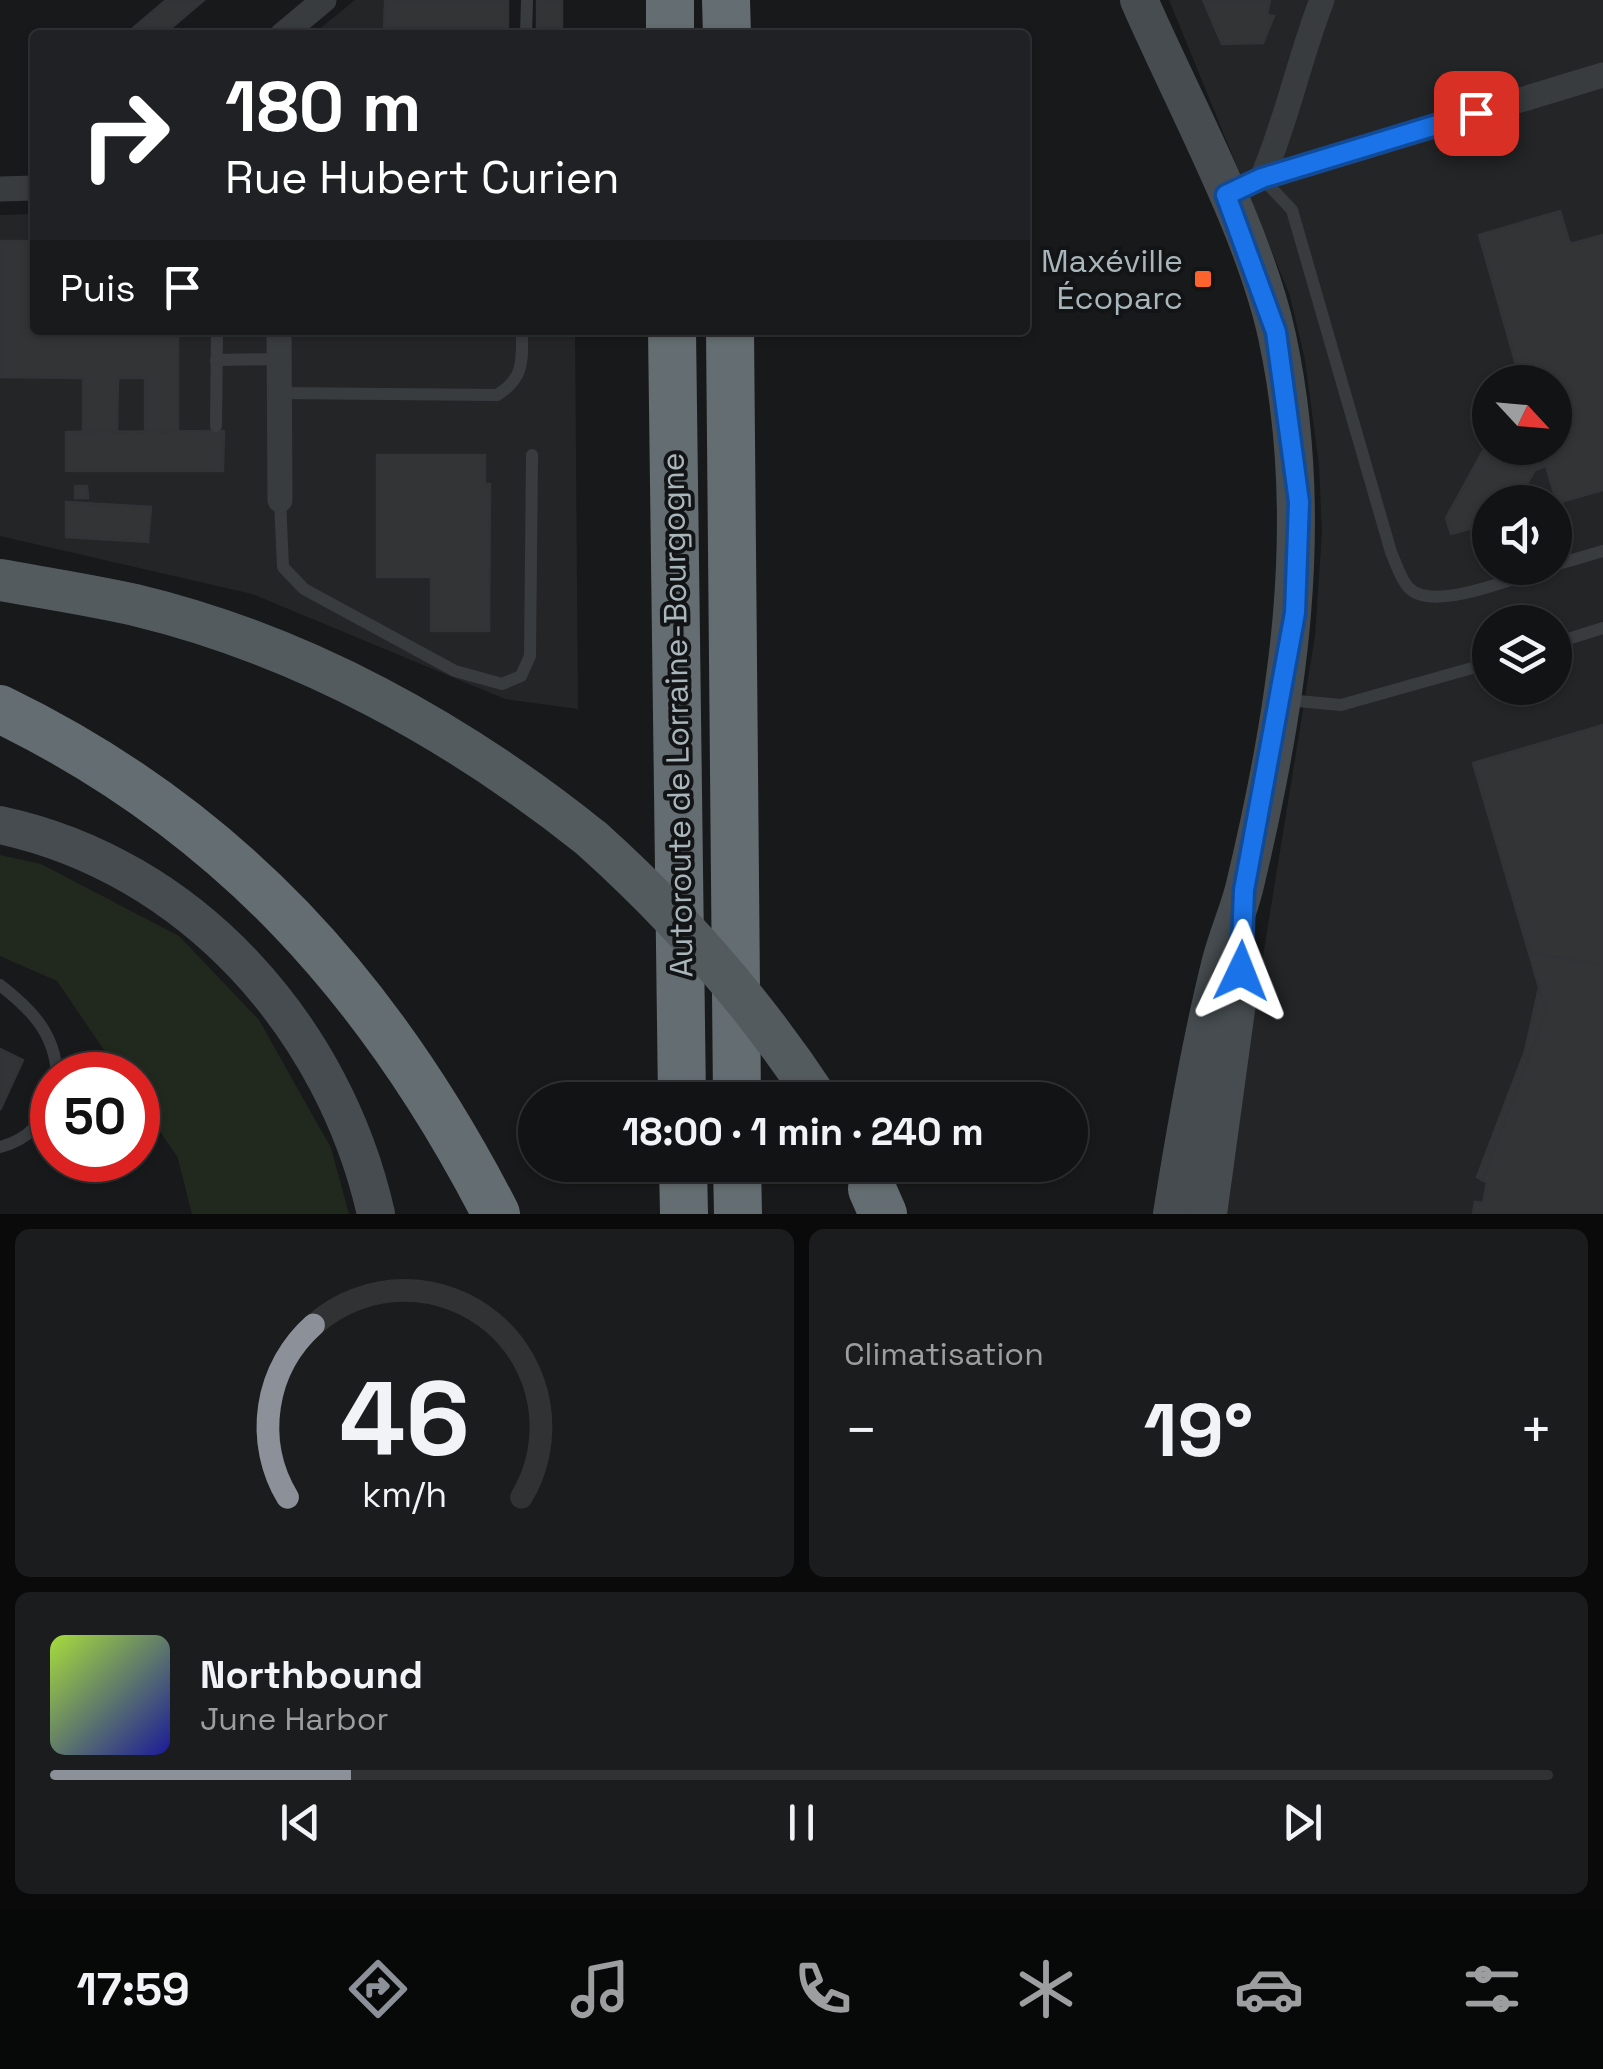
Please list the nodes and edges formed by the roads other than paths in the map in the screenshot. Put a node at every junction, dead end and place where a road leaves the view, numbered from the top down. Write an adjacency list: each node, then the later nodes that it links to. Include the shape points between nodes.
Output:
1 (324, 0): 7 (street)
2 (526, 0): 8 (lane)
3 (670, 0): 9 (highway)
4 (726, 0): 10 (highway)
5 (1139, 0): 15 (main road)
6 (1322, 0): 12 (street)
7 (288, 30)
8 (526, 30)
9 (670, 30)
10 (727, 30)
11 (1603, 75): 12 (street)
12 (1262, 178): 15 (street); 30 (lane, via 1292,210 1405,584 1419,595 1445,598)
13 (30, 188): 14 (street)
14 (0, 190)
15 (1226, 195): 34 (main road, via 1276,332 1294,444 1298,562)
16 (217, 335): 22 (lane)
17 (279, 335): 21 (street)
18 (522, 335): 23 (lane, via 522,369 516,383 497,395)
19 (672, 335): 40 (highway, Autoroute de Lorraine-Bourgogne)
20 (730, 335): 41 (highway, Autoroute de Lorraine-Bourgogne)
21 (278, 359): 22 (lane); 23 (street)
22 (216, 360): 24 (lane)
23 (278, 393): 26 (street)
24 (216, 426)
25 (532, 455): 26 (lane, via 530,656 521,676 502,684 455,671 304,589 283,567)
26 (280, 500)
27 (1603, 550): 28 (lane)
28 (1572, 560)
29 (0, 580): 42 (main road, bridge, via 137,606 274,651 487,761 592,840 710,954)
30 (1489, 585)
31 (1603, 628): 32 (lane)
32 (1572, 638)
33 (1472, 667): 34 (lane, via 1341,705)
34 (1280, 700): 37 (main road)
35 (0, 709): 48 (highway, via 152,800 243,872 324,952 399,1046)
36 (0, 825): 47 (main road, via 134,876 242,960 326,1080)
37 (1244, 890): 51 (main road, via 1219,966); 52 (main road, via 1241,971)
38 (0, 984): 39 (lane, via 28,1006)
39 (54, 1052)
40 (682, 1082)
41 (737, 1082)
42 (806, 1082)
43 (30, 1132): 44 (lane)
44 (0, 1146)
45 (683, 1182): 49 (highway)
46 (737, 1182): 50 (highway)
47 (376, 1214)
48 (496, 1214)
49 (684, 1214)
50 (738, 1214)
51 (1172, 1214)
52 (1208, 1214)

